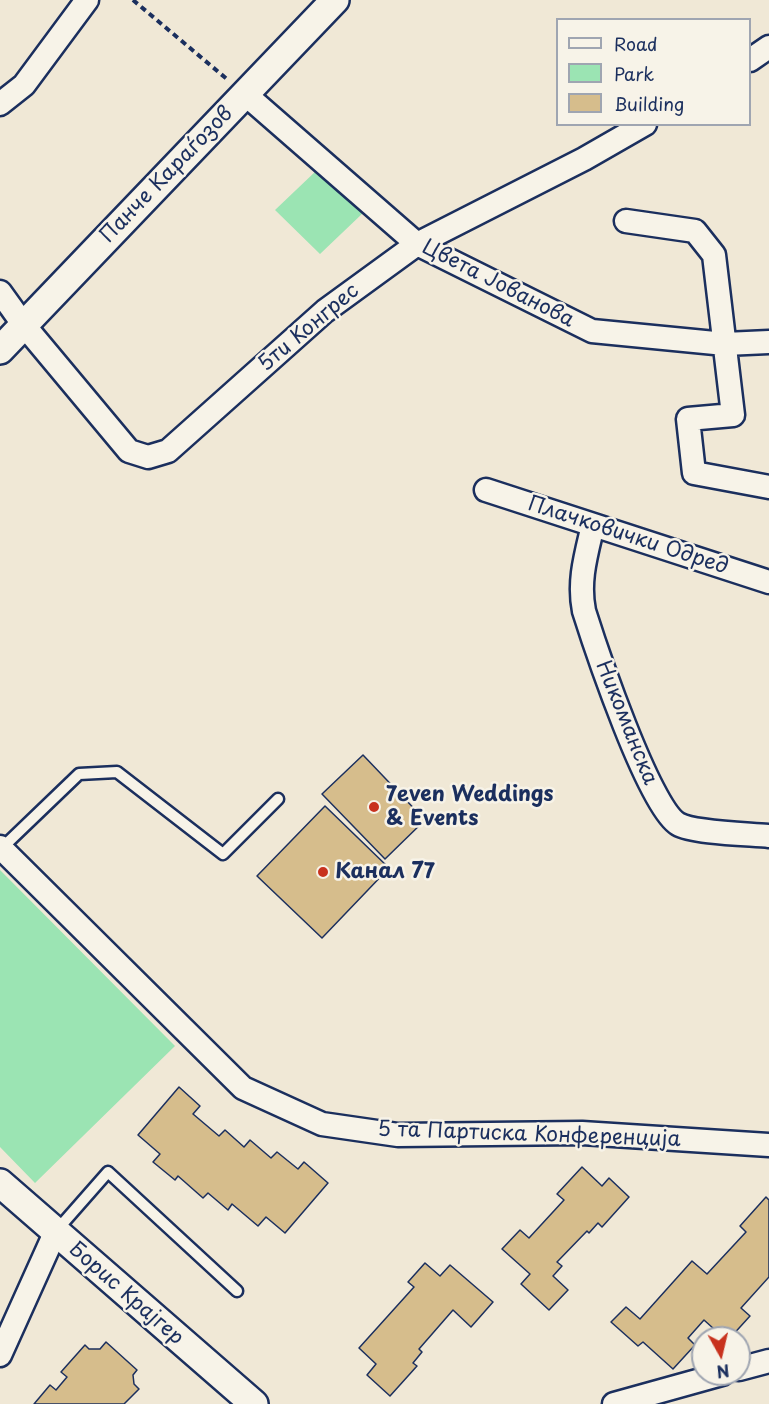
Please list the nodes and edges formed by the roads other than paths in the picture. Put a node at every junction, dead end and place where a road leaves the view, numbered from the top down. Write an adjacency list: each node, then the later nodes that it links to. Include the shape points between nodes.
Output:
1 (87, 0): 6 (street, via 24,85)
2 (335, 0): 5 (street, Панче Караѓозов)
3 (769, 47): 4 (street)
4 (751, 59)
5 (245, 94): 9 (street, Цвета Јованова); 11 (street, Панче Караѓозов)
6 (0, 104)
7 (642, 126): 9 (street, 5ти Конгрес)
8 (626, 221): 13 (street, via 695,231 714,255)
9 (417, 244): 11 (street, 5ти Конгрес, via 325,311 168,451 148,458 129,451); 13 (street, Цвета Јованова, via 592,331)
10 (0, 292): 11 (street, 5ти Конгрес)
11 (23, 324): 14 (street, Панче Караѓозов)
12 (769, 342): 13 (street, Цвета Јованова)
13 (725, 344): 15 (street, via 733,415 688,419 694,473)
14 (0, 350)
15 (769, 487)
16 (486, 490): 17 (street, Плачковички Одред)
17 (593, 525): 18 (street, Плачковички Одред); 20 (street, Никоманска, via 580,592 584,611 630,739 660,804 678,824)
18 (769, 582)
19 (278, 799): 21 (lane, via 223,854 117,772 79,774)
20 (769, 836)
21 (1, 848): 22 (street, 5 та Партиска Конференција, via 243,1088 322,1124 398,1135 582,1133)
22 (769, 1145)
23 (0, 1183): 24 (street, Борис Крајгер)
24 (55, 1233): 25 (lane, via 108,1172); 26 (street); 30 (street, Борис Крајгер)
25 (237, 1291)
26 (0, 1355)
27 (769, 1361): 28 (street)
28 (751, 1366)
29 (691, 1383): 31 (street)
30 (254, 1404)
31 (614, 1404)

